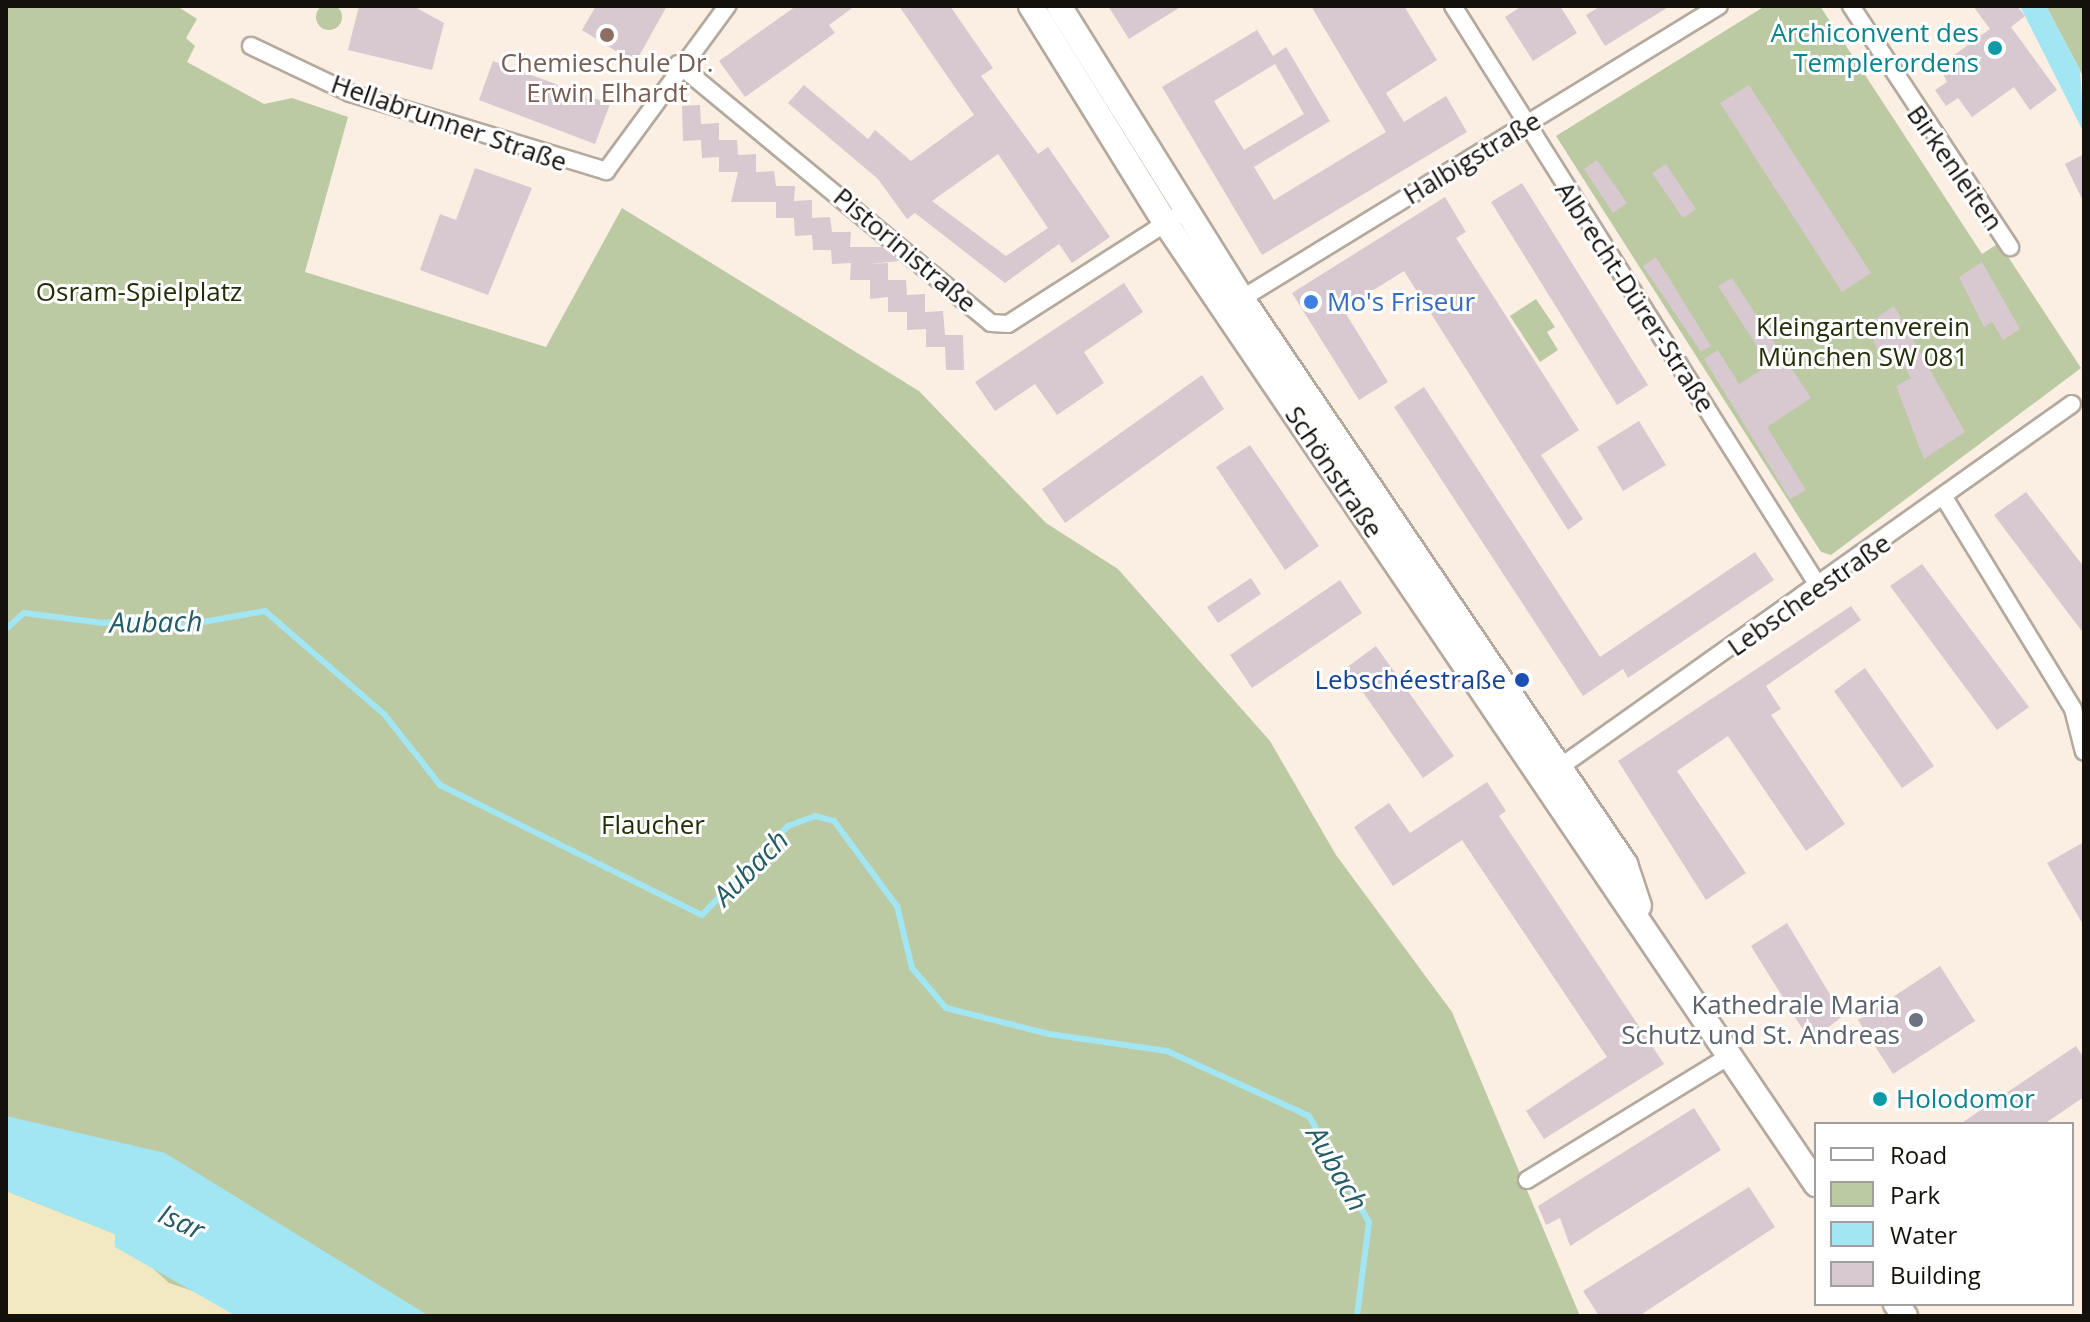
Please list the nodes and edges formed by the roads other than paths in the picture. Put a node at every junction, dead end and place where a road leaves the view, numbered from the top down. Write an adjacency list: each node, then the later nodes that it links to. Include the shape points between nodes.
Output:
1 (727, 6): 8 (street)
2 (1031, 6): 10 (street, Schönstraße)
3 (1059, 6): 10 (street, Schönstraße)
4 (1453, 6): 9 (street, Albrecht-Dürer-Straße)
5 (1719, 6): 9 (street, Halbigstraße)
6 (1851, 6): 11 (street, Birkenleiten)
7 (251, 46): 8 (street, Hellabrunner Straße, via 350,93 606,171)
8 (678, 64): 10 (street, Pistorinistraße, via 991,323 1008,324)
9 (1526, 125): 12 (street, Halbigstraße); 15 (street, Albrecht-Dürer-Straße)
10 (1175, 216): 12 (street, Schönstraße)
11 (2010, 247)
12 (1233, 304): 17 (street, Schönstraße)
13 (2072, 404): 14 (street, Lebscheestraße)
14 (1945, 499): 15 (street, Lebscheestraße); 16 (street, via 2073,709)
15 (1819, 587): 17 (street, Lebscheestraße)
16 (2084, 752)
17 (1551, 774): 18 (street, Schönstraße, via 1625,864 1647,931)
18 (1729, 1056): 19 (street); 20 (street, Schönstraße)
19 (1527, 1180)
20 (1814, 1181)

